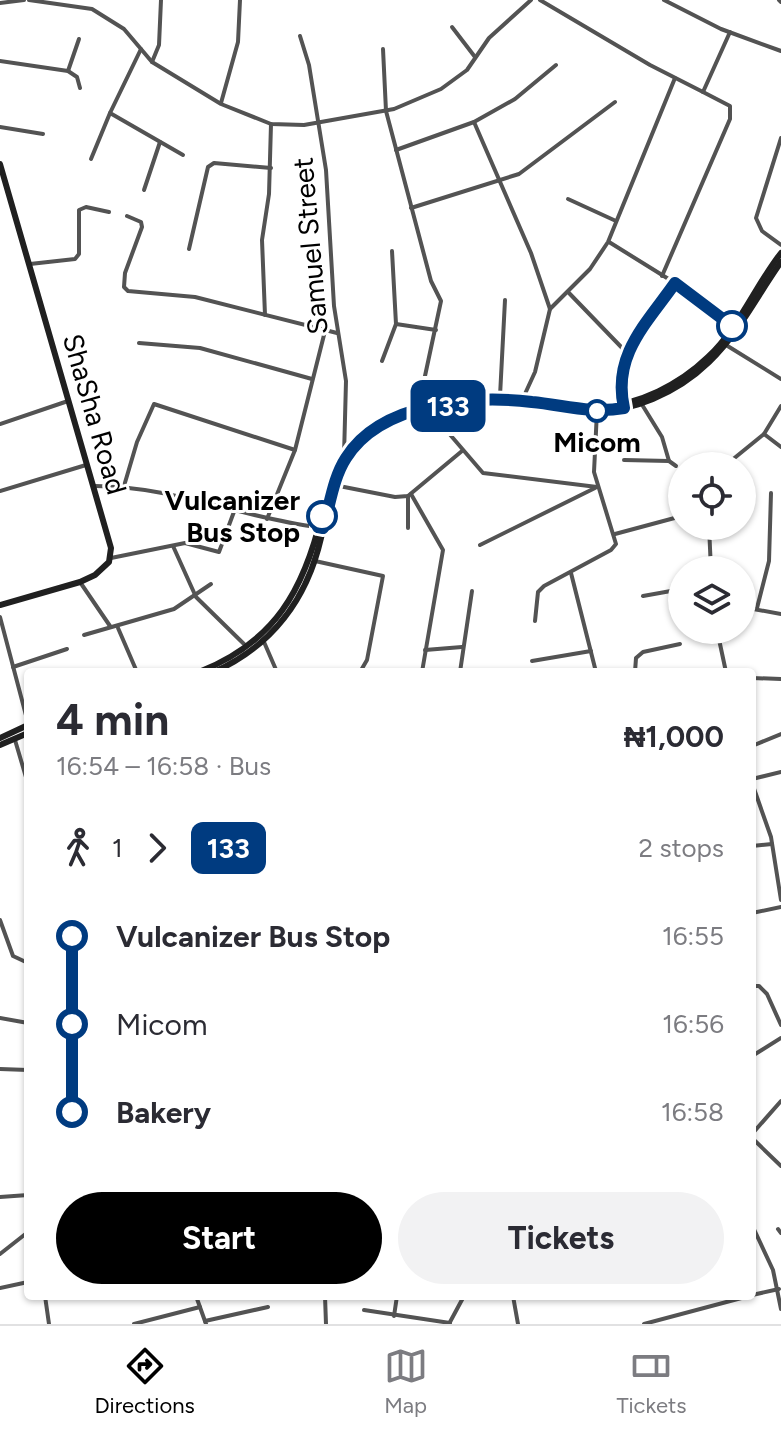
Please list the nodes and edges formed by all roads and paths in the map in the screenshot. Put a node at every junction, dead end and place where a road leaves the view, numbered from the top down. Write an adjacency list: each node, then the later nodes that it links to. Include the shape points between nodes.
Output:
1 (27, 0): 8 (street); 9 (street)
2 (93, 0): 9 (street)
3 (161, 0): 19 (street, via 159,45)
4 (240, 0): 26 (street, via 238,42)
5 (531, 0): 17 (street)
6 (540, 0): 22 (street)
7 (668, 1): 11 (street)
8 (0, 3)
9 (92, 9): 14 (street, via 112,19)
10 (452, 27): 17 (street)
11 (730, 32): 16 (street); 24 (street)
12 (300, 36): 31 (street, Samuel Street)
13 (79, 39): 21 (street)
14 (141, 49): 19 (street); 28 (street)
15 (383, 49): 27 (street)
16 (781, 51)
17 (475, 57): 27 (street, via 455,81)
18 (0, 61): 21 (street)
19 (152, 62): 26 (street)
20 (556, 65): 29 (street, via 515,99)
21 (68, 71): 23 (street)
22 (675, 78): 24 (street); 48 (street)
23 (80, 88)
24 (703, 92): 56 (street, via 730,106 730,119)
25 (615, 102): 41 (street, via 519,174)
26 (221, 104): 30 (street)
27 (386, 111): 31 (street); 36 (street)
28 (110, 113): 35 (street); 38 (street)
29 (474, 122): 36 (street); 41 (street)
30 (271, 124): 31 (street); 40 (street)
31 (317, 124): 66 (street, Samuel Street, via 326,170)
32 (0, 127): 33 (street)
33 (43, 134)
34 (781, 138): 50 (street, via 756,218 762,231)
35 (160, 142): 37 (street); 43 (street)
36 (396, 150): 45 (street)
37 (183, 155)
38 (91, 159)
39 (0, 164): 42 (main road, ShaSha Road)
40 (271, 168): 51 (street, via 214,163 208,167); 61 (street, via 262,240)
41 (497, 180): 45 (street); 60 (street)
42 (3, 186): 55 (main road, ShaSha Road)
43 (144, 190)
44 (568, 199): 48 (street)
45 (411, 208): 64 (street, via 441,301)
46 (109, 212): 55 (street, via 79,210 75,259)
47 (127, 216): 61 (street, via 142,224 125,273 128,291 195,297)
48 (616, 221): 49 (street)
49 (608, 242): 56 (street); 58 (street)
50 (781, 245)
51 (189, 249)
52 (392, 251): 62 (street)
53 (781, 253): 63 (main road)
54 (781, 262): 68 (main road)
55 (30, 264): 75 (main road, ShaSha Road)
56 (662, 276): 57 (street)
57 (675, 283): 63 (street); 69 (street)
58 (569, 293): 60 (street); 69 (street)
59 (505, 300): 73 (street)
60 (550, 309): 74 (street)
61 (265, 315): 65 (street)
62 (396, 324): 64 (street); 70 (street)
63 (732, 326): 78 (main road, via 708,357 676,383)
64 (436, 330): 77 (street)
65 (325, 331): 66 (street); 71 (street)
66 (337, 333): 88 (street, Samuel Street, via 346,381)
67 (139, 343): 71 (street, via 200,348)
68 (726, 345): 72 (street); 76 (main road, via 691,378)
69 (626, 352): 78 (street)
70 (382, 361)
71 (312, 379): 85 (street)
72 (781, 379)
73 (500, 396): 74 (main road); 77 (main road)
74 (524, 396): 81 (main road)
75 (68, 401): 82 (street); 92 (main road, ShaSha Road)
76 (641, 403): 78 (main road); 89 (street)
77 (418, 405): 88 (main road, via 381,421)
78 (623, 406): 81 (main road)
79 (781, 406): 83 (street)
80 (428, 409): 81 (main road, via 512,400); 86 (street); 88 (main road, via 382,424)
81 (597, 409): 96 (street)
82 (1, 422)
83 (764, 434): 84 (street); 87 (street)
84 (781, 447)
85 (295, 450): 95 (street, via 154,404); 101 (street)
86 (462, 451): 96 (street, via 493,476); 99 (street)
87 (742, 452)
88 (344, 456): 93 (main road); 103 (main road, via 329,483)
89 (668, 458)
90 (624, 460): 91 (street)
91 (668, 461)
92 (86, 465): 94 (main road, ShaSha Road); 97 (street)
93 (334, 485): 99 (street); 103 (main road)
94 (92, 486): 95 (street); 108 (main road, ShaSha Road)
95 (124, 486): 100 (street)
96 (597, 487): 105 (street); 107 (street)
97 (0, 491)
98 (771, 493): 118 (street, via 769,561)
99 (410, 495): 104 (street); 131 (street, via 443,550)
100 (235, 509): 101 (street); 106 (street, via 219,552)
101 (267, 519): 103 (street)
102 (668, 520): 105 (street)
103 (321, 528): 109 (main road); 129 (main road, via 294,596)
104 (408, 528)
105 (615, 534): 110 (street, via 611,550)
106 (172, 545): 108 (street); 116 (street)
107 (480, 545)
108 (111, 558): 111 (main road, via 101,571)
109 (315, 561): 125 (main road, via 295,603); 139 (street, via 383,576)
110 (571, 573): 121 (street, via 538,592); 132 (street)
111 (80, 582): 117 (main road); 122 (street)
112 (211, 584): 116 (street)
113 (472, 591): 128 (street)
114 (668, 592): 115 (street)
115 (643, 596)
116 (196, 597): 123 (street); 129 (street)
117 (0, 605)
118 (757, 608): 119 (street)
119 (781, 614)
120 (0, 617): 134 (street)
121 (535, 621)
122 (111, 627): 123 (street); 124 (street)
123 (118, 628): 135 (street)
124 (84, 635)
125 (264, 642): 137 (main road); 138 (street)
126 (680, 644): 143 (street, via 643,652)
127 (720, 644): 144 (street)
128 (462, 647): 131 (street); 141 (street)
129 (248, 648): 136 (main road)
130 (67, 649): 134 (street)
131 (425, 650): 140 (street)
132 (591, 651): 133 (street); 142 (street)
133 (532, 661)
134 (13, 667): 147 (street)
135 (135, 668)
136 (207, 668)
137 (222, 668)
138 (275, 668)
139 (362, 668)
140 (423, 668)
141 (460, 668)
142 (595, 668)
143 (635, 668)
144 (725, 668)
145 (756, 678): 146 (street)
146 (781, 679)
147 (24, 709)
148 (24, 727): 152 (main road)
149 (781, 734): 153 (street)
150 (24, 735): 151 (main road)
151 (14, 739): 152 (main road); 154 (street)
152 (3, 740)
153 (756, 744)
154 (24, 771)
155 (781, 772): 156 (street)
156 (756, 780)
157 (756, 793): 159 (street)
158 (781, 834): 159 (street)
159 (771, 837): 160 (street)
160 (772, 844): 161 (street); 162 (street)
161 (756, 846)
162 (781, 900)
163 (781, 907): 164 (street)
164 (756, 912)
165 (0, 920): 166 (street, via 11,953)
166 (24, 961)
167 (756, 986): 170 (street, via 767,994)
168 (0, 1018): 169 (street)
169 (24, 1022)
170 (781, 1025)
171 (781, 1038): 172 (street)
172 (756, 1054)
173 (0, 1069): 174 (street)
174 (24, 1070)
175 (781, 1101): 176 (street)
176 (756, 1131)
177 (756, 1140): 178 (street)
178 (781, 1166)
179 (24, 1195): 180 (street)
180 (0, 1197)
181 (756, 1234): 186 (street)
182 (24, 1235): 183 (street)
183 (0, 1254)
184 (24, 1283): 185 (street)
185 (0, 1288)
186 (779, 1289): 187 (street); 197 (street)
187 (756, 1295)
188 (46, 1300): 201 (street)
189 (197, 1300): 195 (street)
190 (325, 1300): 203 (street)
191 (396, 1300): 199 (street)
192 (462, 1300): 204 (street)
193 (514, 1300): 205 (street)
194 (735, 1300): 206 (street)
195 (200, 1307): 200 (street); 202 (street)
196 (268, 1307): 200 (street)
197 (781, 1309)
198 (364, 1310): 199 (street)
199 (394, 1316): 204 (street)
200 (206, 1322)
201 (49, 1324)
202 (134, 1324)
203 (326, 1324)
204 (450, 1324)
205 (518, 1324)
206 (644, 1324)

